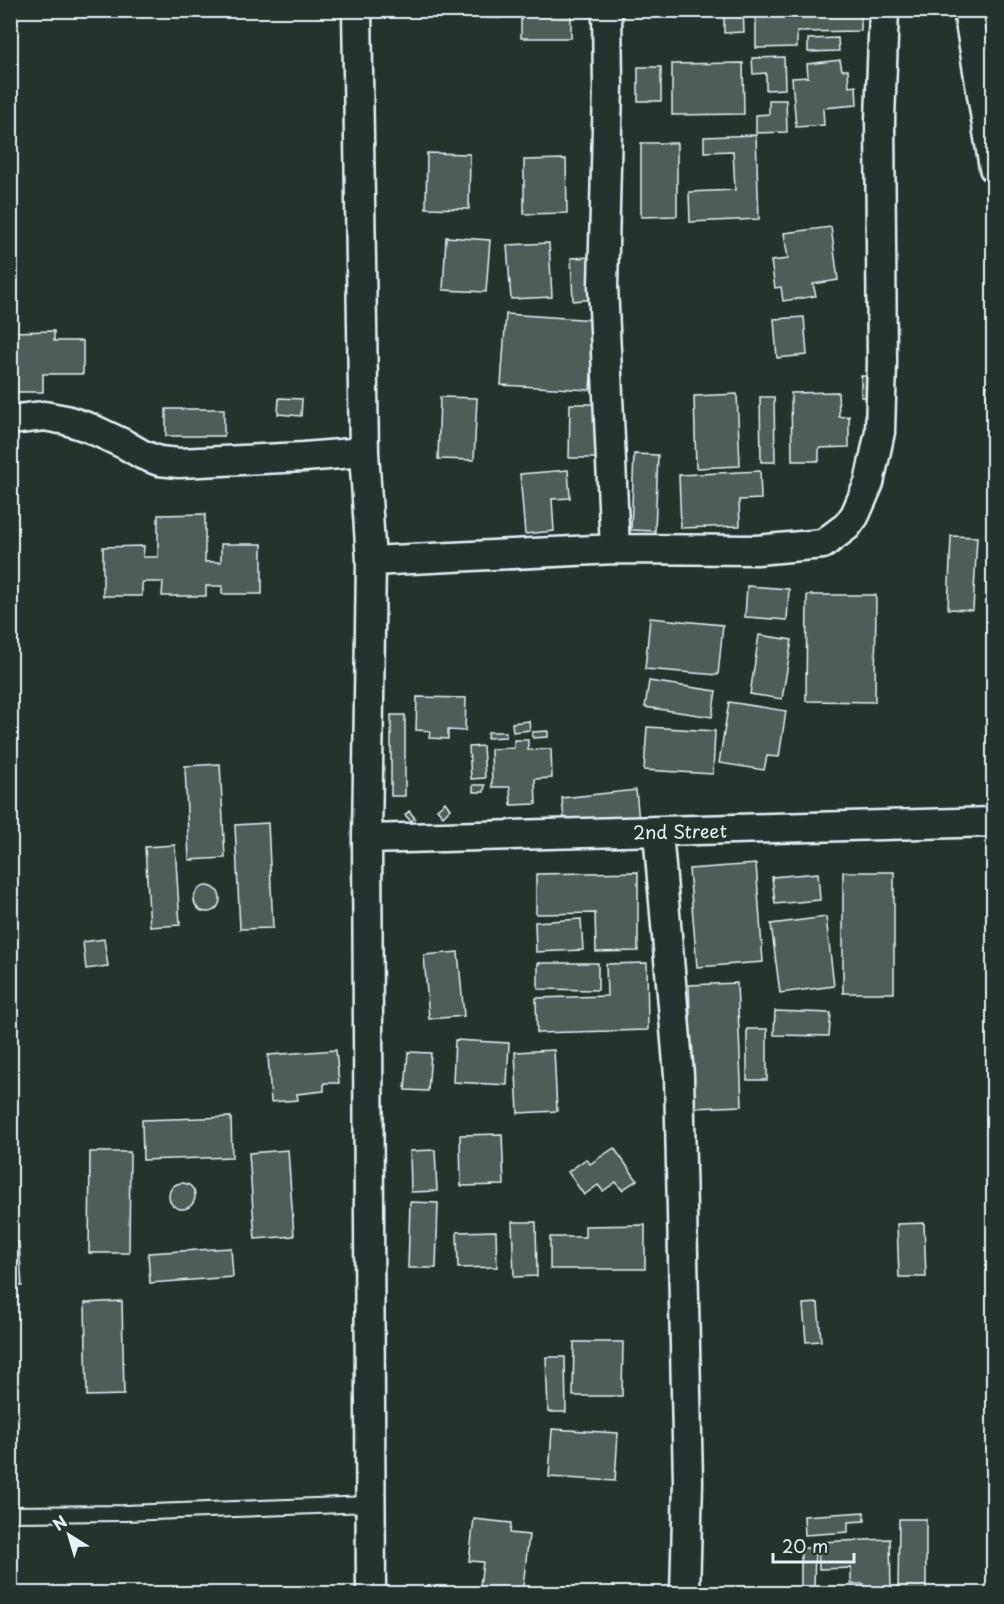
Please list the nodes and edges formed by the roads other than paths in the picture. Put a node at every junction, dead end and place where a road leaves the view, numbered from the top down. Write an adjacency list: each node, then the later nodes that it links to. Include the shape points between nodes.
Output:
1 (357, 10): 7 (street)
2 (607, 10): 8 (street, via 603,286)
3 (884, 10): 8 (street, via 880,432 869,483 855,515 823,544 758,550)
4 (968, 10): 5 (street)
5 (993, 168)
6 (10, 420): 7 (street, via 44,416 66,420 143,455 179,463)
7 (364, 452): 9 (street)
8 (615, 549): 9 (street)
9 (371, 561): 12 (street)
10 (993, 822): 11 (street, 2nd Street)
11 (658, 832): 12 (street, 2nd Street); 16 (street, via 679,1076 688,1482)
12 (367, 839): 13 (street)
13 (370, 1503): 14 (lane); 15 (street)
14 (10, 1514)
15 (371, 1593)
16 (685, 1593)

